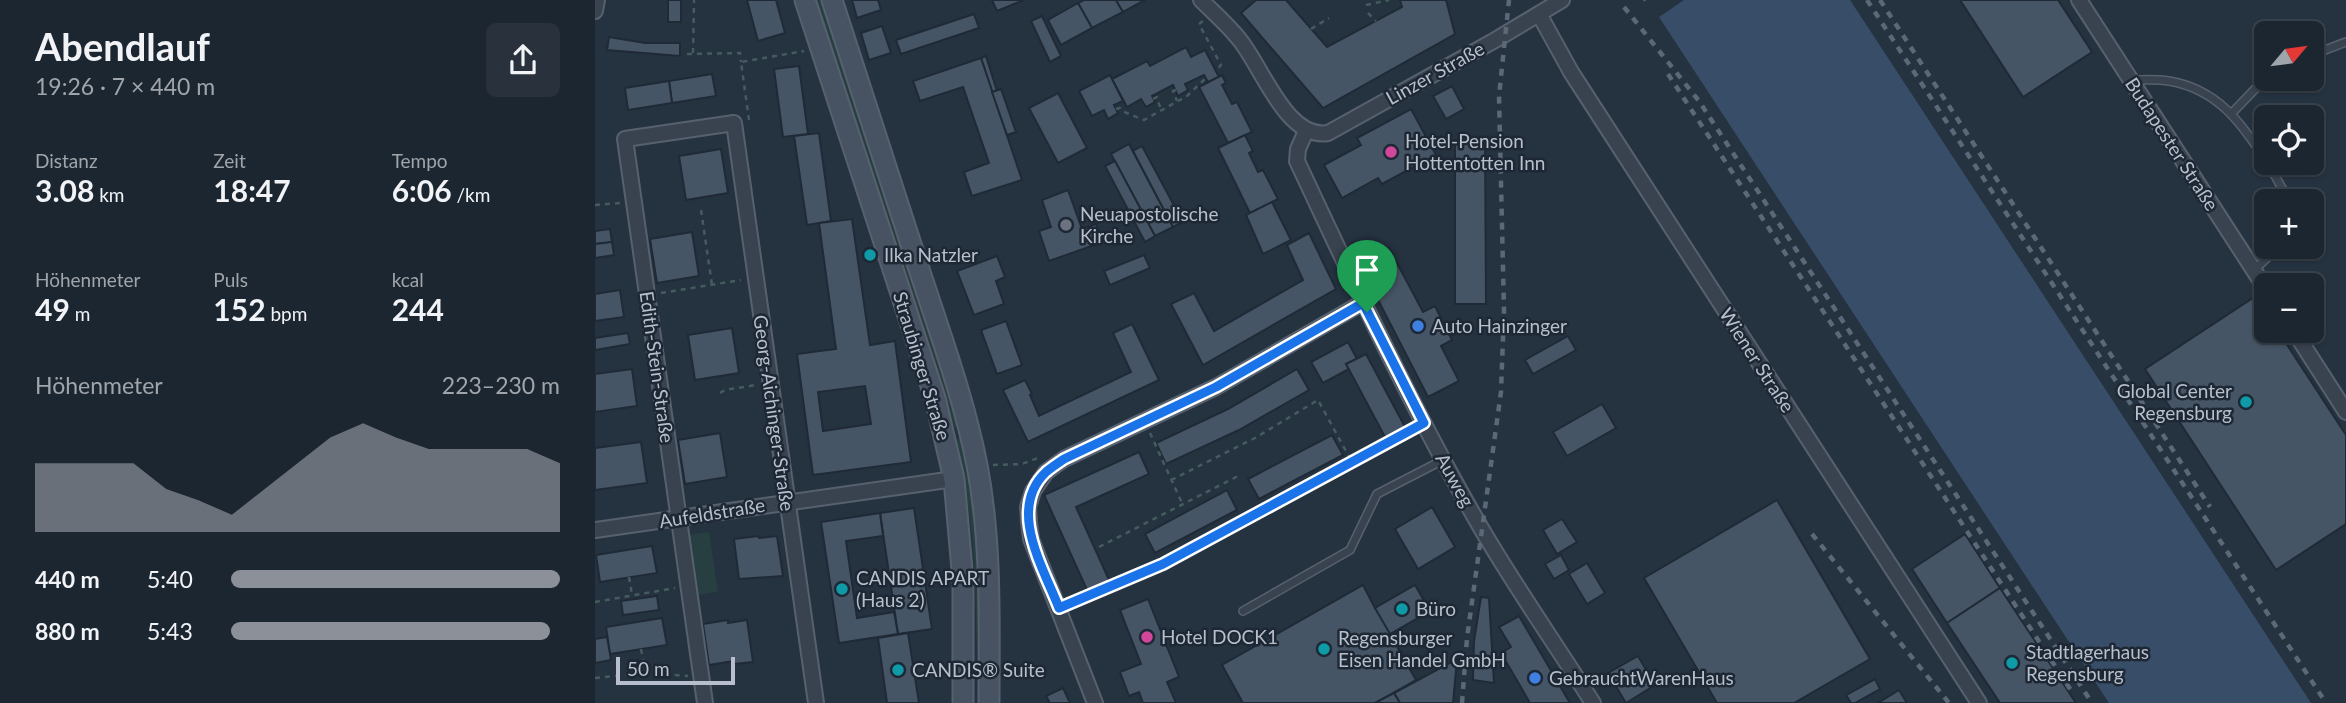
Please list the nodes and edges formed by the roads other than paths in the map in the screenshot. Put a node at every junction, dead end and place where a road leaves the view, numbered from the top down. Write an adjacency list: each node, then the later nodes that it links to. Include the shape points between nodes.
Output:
1 (597, 0): 7 (street)
2 (805, 0): 24 (main road, Straubinger Straße, via 935,398)
3 (832, 0): 32 (main road, Straubinger Straße, via 943,338 977,466 990,576)
4 (1201, 0): 15 (street, via 1240,40 1285,111)
5 (1562, 0): 8 (street, Linzer Straße)
6 (2078, 0): 11 (street, Budapester Straße)
7 (595, 12)
8 (1539, 14): 15 (street, Linzer Straße, via 1328,133); 35 (street, Wiener Straße, via 1571,72)
9 (2346, 42): 10 (lane)
10 (2324, 50)
11 (2131, 80): 13 (lane, via 2169,81 2205,92); 18 (street, Budapester Straße)
12 (2254, 90): 13 (lane)
13 (2232, 113): 16 (lane)
14 (734, 123): 25 (street, Georg-Aichinger-Straße); 26 (street, Edith-Stein-Straße, via 625,139)
15 (1306, 131): 20 (street, Auweg, via 1297,161)
16 (2254, 144)
17 (2266, 259): 18 (lane)
18 (2254, 270): 19 (street, Budapester Straße)
19 (2256, 273)
20 (1363, 303): 23 (street, Auweg); 33 (street, via 1216,387 1064,459 1046,472 1033,491 1028,507 1031,538)
21 (2302, 343): 22 (street)
22 (2346, 412)
23 (1443, 460): 28 (lane, via 1377,495 1350,550); 34 (street, Auweg)
24 (954, 479): 25 (street, Aufeldstraße); 31 (main road, Straubinger Straße, via 963,581)
25 (786, 502): 26 (street, Aufeldstraße); 30 (street, Georg-Aichinger-Straße)
26 (679, 518): 27 (street, Aufeldstraße); 29 (street, Edith-Stein-Straße)
27 (595, 530)
28 (1243, 611)
29 (705, 703)
30 (815, 703)
31 (963, 703)
32 (989, 703)
33 (1095, 703)
34 (1593, 703)
35 (1979, 703)

